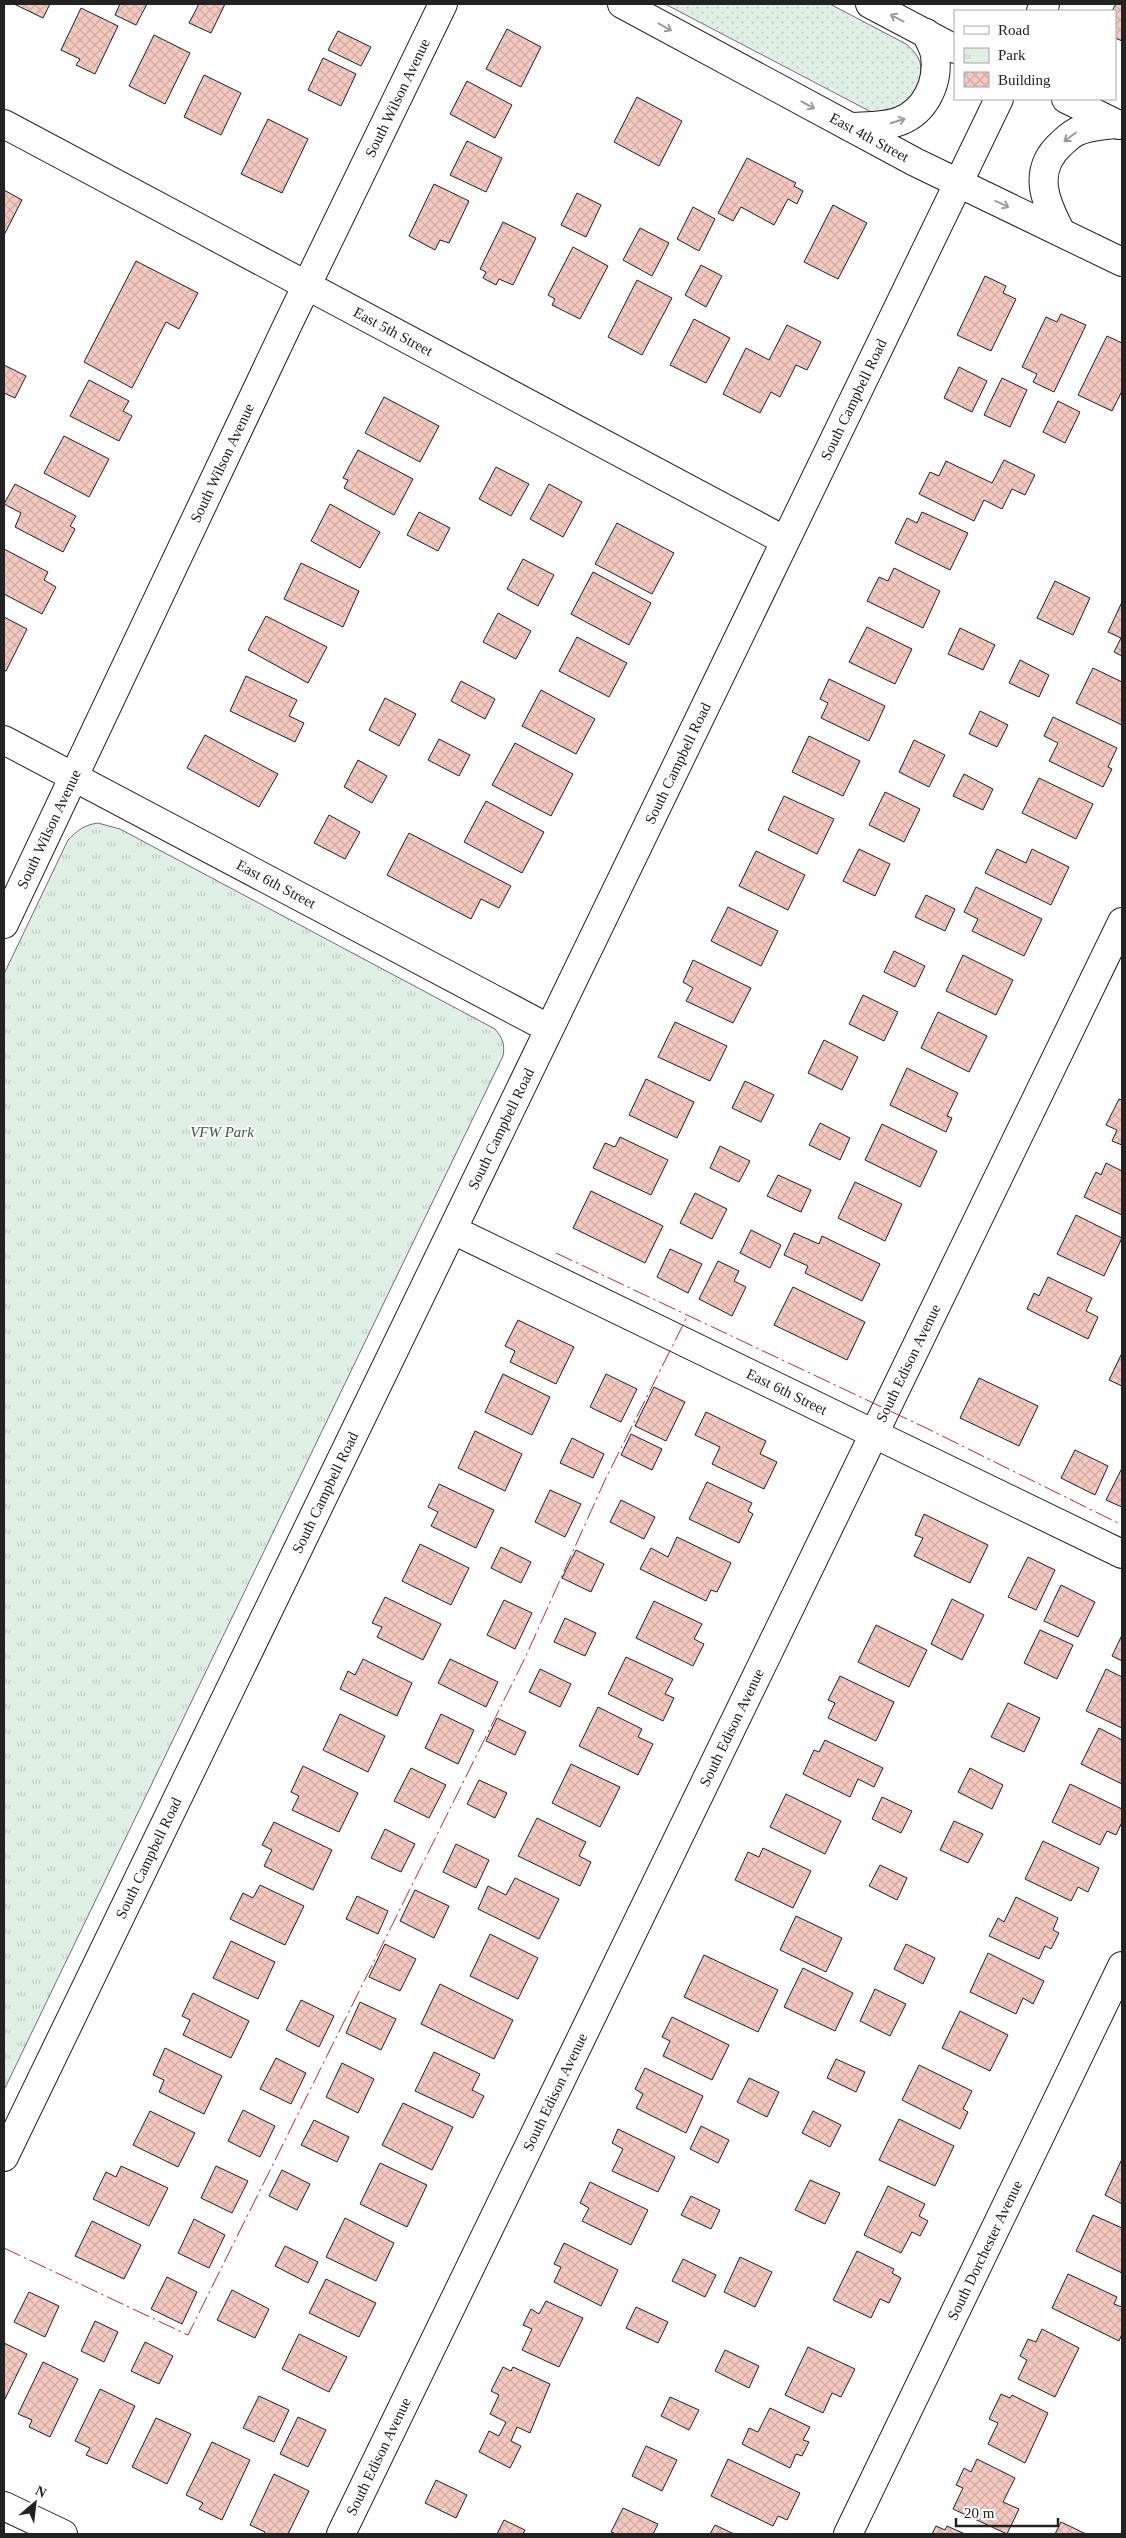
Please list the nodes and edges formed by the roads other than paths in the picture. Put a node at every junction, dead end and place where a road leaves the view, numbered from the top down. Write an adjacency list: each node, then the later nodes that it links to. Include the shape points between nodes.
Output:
1 (443, 4): 14 (street, South Wilson Avenue)
2 (622, 4): 10 (street, East 4th Street, one-way to 10)
3 (870, 4): 4 (street, one-way to 3)
4 (926, 34): 5 (street); 10 (street, one-way to 4, via 899,122 918,112 930,95 935,72 935,53)
5 (954, 48)
6 (999, 100): 11 (street, South Campbell Road)
7 (1068, 100): 9 (street)
8 (4, 124): 14 (street, East 5th Street)
9 (1119, 125): 12 (street, one-way to 12, via 1079,130 1057,147 1050,157 1045,169 1044,193 1048,209)
10 (850, 127): 11 (street, East 4th Street)
11 (958, 183): 12 (street, East 4th Street, one-way to 12); 15 (street, South Campbell Road)
12 (1061, 232): 13 (street, East 4th Street)
13 (1122, 262)
14 (308, 285): 15 (street, East 5th Street); 17 (street, South Wilson Avenue)
15 (784, 540): 20 (street, South Campbell Road)
16 (4, 740): 17 (street, East 6th Street)
17 (74, 778): 19 (street, South Wilson Avenue); 20 (street, East 6th Street)
18 (1122, 922): 22 (street, South Edison Avenue)
19 (4, 924)
20 (548, 1028): 21 (street, South Campbell Road)
21 (452, 1230): 22 (street, East 6th Street); 25 (street, South Campbell Road)
22 (874, 1435): 23 (street, East 6th Street); 28 (street, South Edison Avenue)
23 (1122, 1554)
24 (1122, 1966): 29 (street, South Dorchester Avenue)
25 (4, 2158)
26 (4, 2506): 27 (street)
27 (63, 2534)
28 (341, 2534)
29 (848, 2534)

